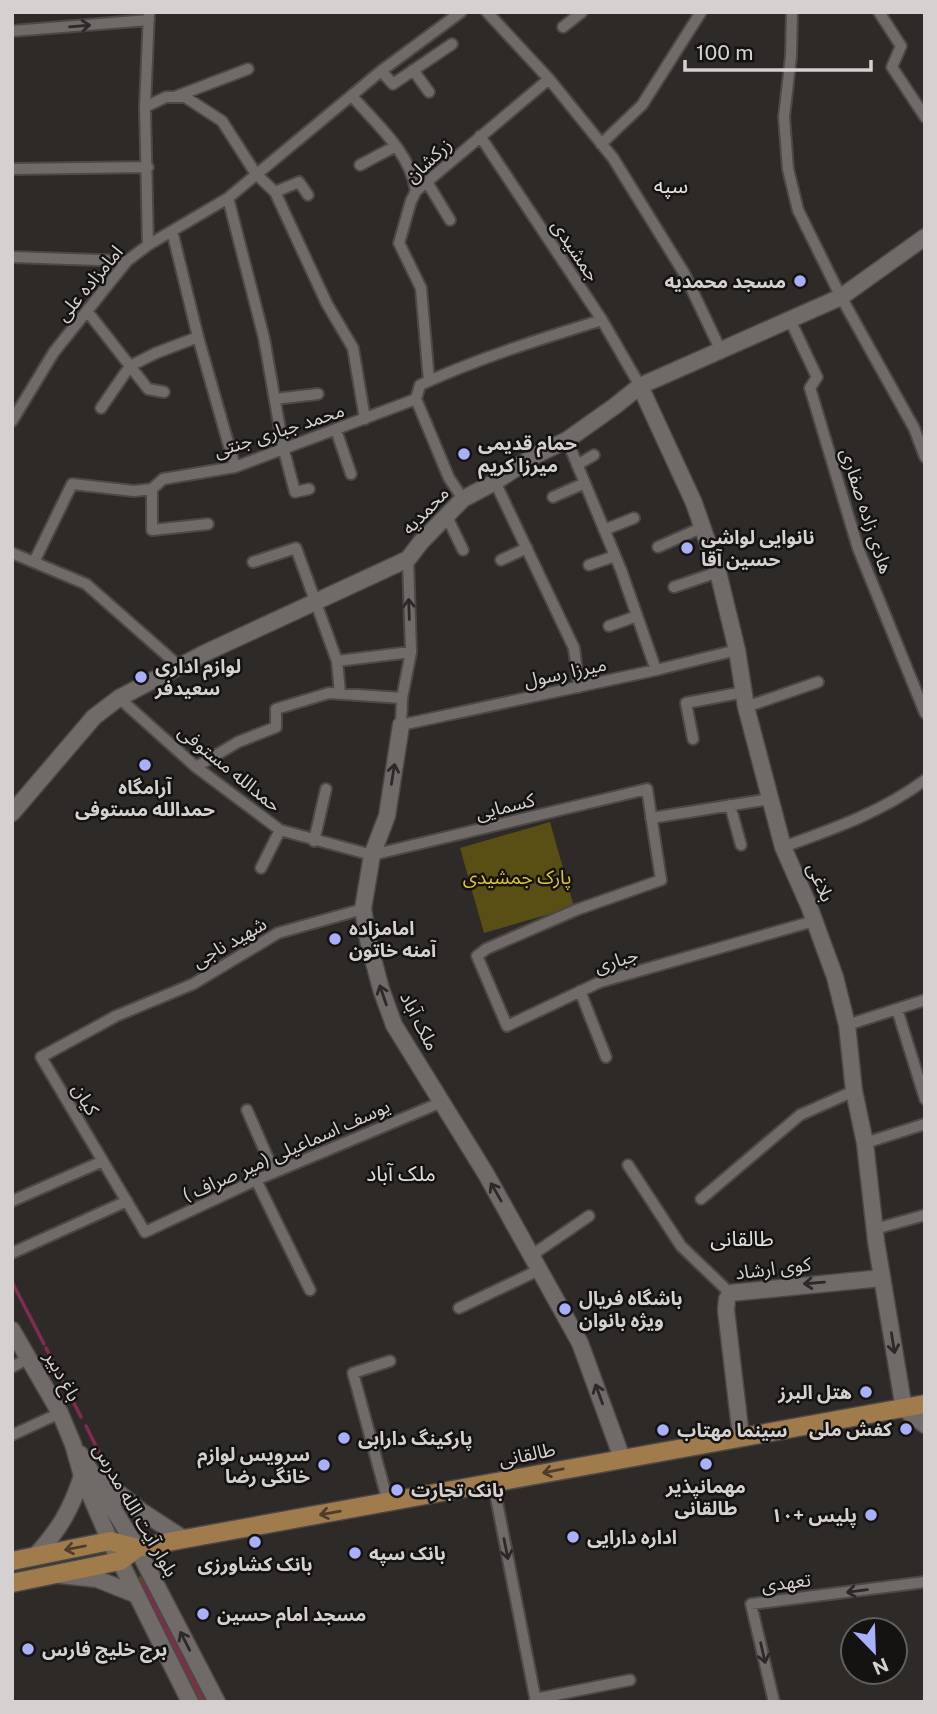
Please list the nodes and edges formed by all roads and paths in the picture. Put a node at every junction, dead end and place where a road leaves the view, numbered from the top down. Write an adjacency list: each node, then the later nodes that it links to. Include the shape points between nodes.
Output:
1 (461, 12): 13 (street, امامزاده علی)
2 (486, 12): 14 (street)
3 (582, 12): 8 (street)
4 (701, 12): 21 (street, via 642,105)
5 (792, 12): 38 (street, via 784,117 788,169 798,210)
6 (879, 12): 19 (street, via 901,46 892,66)
7 (149, 16): 9 (street, one-way to 7); 18 (street)
8 (563, 27)
9 (12, 31)
10 (452, 44): 12 (street)
11 (248, 69): 17 (street)
12 (413, 70): 13 (street, via 393,84); 15 (street)
13 (382, 71): 16 (street, امامزاده علی)
14 (549, 79): 20 (street, زرکشان); 21 (street)
15 (429, 92)
16 (352, 96): 22 (street); 26 (street, امامزاده علی)
17 (174, 97): 18 (street); 26 (street, via 185,97 222,121)
18 (145, 107): 24 (street)
19 (925, 117)
20 (480, 136): 27 (street, زرکشان); 40 (street, جمشیدی)
21 (600, 144): 43 (street, via 684,274)
22 (396, 146): 23 (street); 28 (street, via 414,175)
23 (360, 165)
24 (148, 167): 25 (street); 35 (street)
25 (12, 169)
26 (256, 174): 29 (street); 31 (street, امامزاده علی)
27 (427, 182): 28 (street, زرکشان); 32 (street)
28 (416, 191): 45 (street, زرکشان, via 399,243 421,288)
29 (275, 192): 30 (street, via 299,182); 52 (street, via 327,304 353,348)
30 (308, 195)
31 (228, 198): 33 (street, امامزاده علی); 50 (street)
32 (450, 220)
33 (172, 230): 35 (street, امامزاده علی); 42 (street)
34 (925, 238): 38 (street, محمدیه)
35 (148, 245): 37 (street, امامزاده علی)
36 (12, 257): 37 (street)
37 (127, 261): 39 (street, امامزاده علی)
38 (841, 296): 41 (street, محمدیه); 58 (street, via 914,428)
39 (86, 311): 44 (street); 53 (street, امامزاده علی, via 54,352)
40 (602, 320): 45 (street); 46 (street, جمشیدی)
41 (790, 320): 43 (street, محمدیه); 99 (street, هادی زاده صفاری, via 817,377 810,388 858,548)
42 (198, 337): 44 (street); 60 (street)
43 (721, 351): 46 (street, محمدیه)
44 (130, 366): 47 (street, via 148,389); 51 (street)
45 (429, 381): 49 (street, via 420,385)
46 (640, 386): 55 (street, محمدیه); 71 (street, بلاغی)
47 (164, 392)
48 (318, 394): 50 (street)
49 (416, 399): 52 (street, محمد جباری جنتی); 67 (street, via 440,459)
50 (275, 400): 56 (street)
51 (101, 408)
52 (365, 419): 54 (street, محمد جباری جنتی)
53 (12, 421)
54 (336, 430): 56 (street, محمد جباری جنتی); 61 (street)
55 (567, 440): 59 (street); 62 (street, محمدیه)
56 (283, 447): 60 (street, محمد جباری جنتی); 65 (street, via 295,492)
57 (594, 455): 59 (street)
58 (925, 457)
59 (577, 465): 63 (street)
60 (235, 467): 64 (street, محمد جباری جنتی, via 163,480)
61 (351, 474)
62 (495, 482): 67 (street, محمدیه); 73 (street)
63 (584, 483): 66 (street); 72 (street)
64 (152, 489): 70 (street, via 152,530); 80 (street, محمد جباری جنتی, via 72,484)
65 (309, 489)
66 (553, 497)
67 (463, 499): 68 (street, محمدیه)
68 (446, 515): 75 (street); 78 (street, محمدیه)
69 (634, 518): 72 (street)
70 (208, 524)
71 (703, 527): 74 (street); 83 (street, بلاغی)
72 (604, 530): 77 (street)
73 (527, 548): 79 (street); 94 (street, via 574,648)
74 (658, 548)
75 (463, 550)
76 (12, 554): 80 (street)
77 (615, 556): 82 (street); 86 (street)
78 (408, 559): 85 (street, محمدیه); 89 (street, ملک آباد, one-way to 78)
79 (501, 560)
80 (34, 562): 91 (street, via 86,584)
81 (253, 562): 85 (street, via 296,548)
82 (589, 565)
83 (718, 572): 84 (street); 88 (street, بلاغی)
84 (674, 587)
85 (316, 601): 90 (street); 91 (street, محمدیه)
86 (637, 616): 87 (street); 92 (street)
87 (609, 626)
88 (737, 650): 92 (street, میرزا رسول); 98 (street, بلاغی)
89 (411, 652): 90 (street); 97 (street, ملک آباد)
90 (337, 661): 95 (street)
91 (178, 666): 96 (street, محمدیه)
92 (656, 670): 94 (street, میرزا رسول)
93 (818, 682): 98 (street)
94 (579, 687): 100 (street, میرزا رسول)
95 (340, 693): 97 (street); 102 (street, via 276,709 276,727)
96 (119, 698): 102 (street, حمدالله مستوفی); 107 (street, محمدیه, via 94,717)
97 (402, 698): 100 (street, ملک آباد)
98 (745, 700): 101 (street, via 686,703); 105 (street, بلاغی)
99 (925, 713)
100 (401, 725): 113 (street, ملک آباد, one-way to 100, via 387,816)
101 (693, 739)
102 (196, 767): 109 (street, حمدالله مستوفی)
103 (925, 780): 112 (street, via 883,807)
104 (326, 789): 110 (street)
105 (770, 799): 106 (street); 112 (street, بلاغی)
106 (730, 805): 108 (street); 111 (street)
107 (12, 813)
108 (651, 818): 113 (street, کسمایی, via 647,789); 117 (street, جباری, via 661,880 576,910 477,956 507,1026)
109 (280, 831): 110 (street, حمدالله مستوفی); 114 (street)
110 (314, 841): 113 (street, حمدالله مستوفی)
111 (741, 845)
112 (783, 847): 116 (street, بلاغی)
113 (372, 855): 115 (street, ملک آباد)
114 (261, 868)
115 (363, 909): 120 (street, شهید ناجی, via 278,933 193,984); 125 (street, ملک آباد, one-way to 115, via 394,1025)
116 (814, 921): 117 (street, جباری); 121 (street, بلاغی)
117 (580, 991): 122 (street)
118 (925, 1000): 119 (street)
119 (897, 1009): 121 (street); 124 (street)
120 (116, 1016): 129 (street, کیان, via 41,1057)
121 (847, 1025): 123 (street, بلاغی)
122 (606, 1057)
123 (854, 1091): 128 (street, بلاغی); 133 (street, via 800,1115)
124 (925, 1098)
125 (442, 1102): 131 (street, یوسف اسماعیلی (میر صراف )); 141 (street, ملک آباد, one-way to 125)
126 (247, 1111): 131 (street)
127 (925, 1124): 128 (street)
128 (864, 1143): 138 (street, بلاغی)
129 (103, 1161): 134 (street); 135 (street, کیان)
130 (628, 1165): 145 (street, via 681,1246)
131 (274, 1172): 132 (street, یوسف اسماعیلی (میر صراف ))
132 (256, 1180): 139 (street, یوسف اسماعیلی (میر صراف )); 144 (street)
133 (701, 1199)
134 (12, 1201)
135 (127, 1202): 139 (street, کیان); 140 (street)
136 (925, 1215): 138 (street)
137 (589, 1216): 141 (street)
138 (875, 1229): 143 (street, بلاغی)
139 (145, 1232)
140 (12, 1253)
141 (532, 1255): 142 (street, ملک آباد)
142 (540, 1270): 146 (street); 158 (street, ملک آباد, one-way to 142, via 580,1343)
143 (882, 1278): 145 (street, کوی ارشاد, one-way to 145); 152 (street, بلاغی, one-way to 152)
144 (310, 1290)
145 (730, 1293): 156 (street, کوی ارشاد, via 726,1310)
146 (459, 1308)
147 (12, 1330): 148 (street, باغ دبیر)
148 (29, 1358): 150 (street); 153 (street, باغ دبیر)
149 (390, 1361): 161 (street, via 353,1373)
150 (12, 1367)
151 (925, 1405): 152 (main road, طالقانی)
152 (904, 1409): 154 (street); 156 (main road, طالقانی)
153 (60, 1413): 155 (street); 157 (street, باغ دبیر)
154 (925, 1425)
155 (12, 1436)
156 (741, 1437): 158 (main road, طالقانی)
157 (73, 1444): 159 (street, بلوار آیت الله مدرس)
158 (622, 1458): 160 (main road, طالقانی, one-way to 160)
159 (88, 1474): 162 (street); 163 (street, بلوار آیت الله مدرس); 164 (street, بلوار آیت الله مدرس); 165 (street, via 56,1533)
160 (493, 1482): 161 (main road, طالقانی); 173 (street, one-way to 173)
161 (388, 1502): 162 (main road, طالقانی, one-way to 162)
162 (184, 1539): 164 (main road, طالقانی)
163 (110, 1541): 164 (main road); 165 (main road, one-way to 165); 166 (street, بلوار آیت الله مدرس)
164 (137, 1548): 166 (main road); 175 (street, بلوار آیت الله مدرس, one-way to 164)
165 (35, 1556): 167 (main road)
166 (120, 1561): 168 (main road); 171 (street, بلوار آیت الله مدرس)
167 (12, 1562): 170 (main road, via 25,1570)
168 (54, 1574): 170 (main road); 171 (street, via 97,1579)
169 (925, 1582): 176 (street, تعهدی, one-way to 176, via 751,1604)
170 (15, 1583)
171 (136, 1595): 174 (street, بلوار آیت الله مدرس)
172 (630, 1680): 173 (street)
173 (535, 1700)
174 (190, 1702)
175 (217, 1702)
176 (774, 1702)

